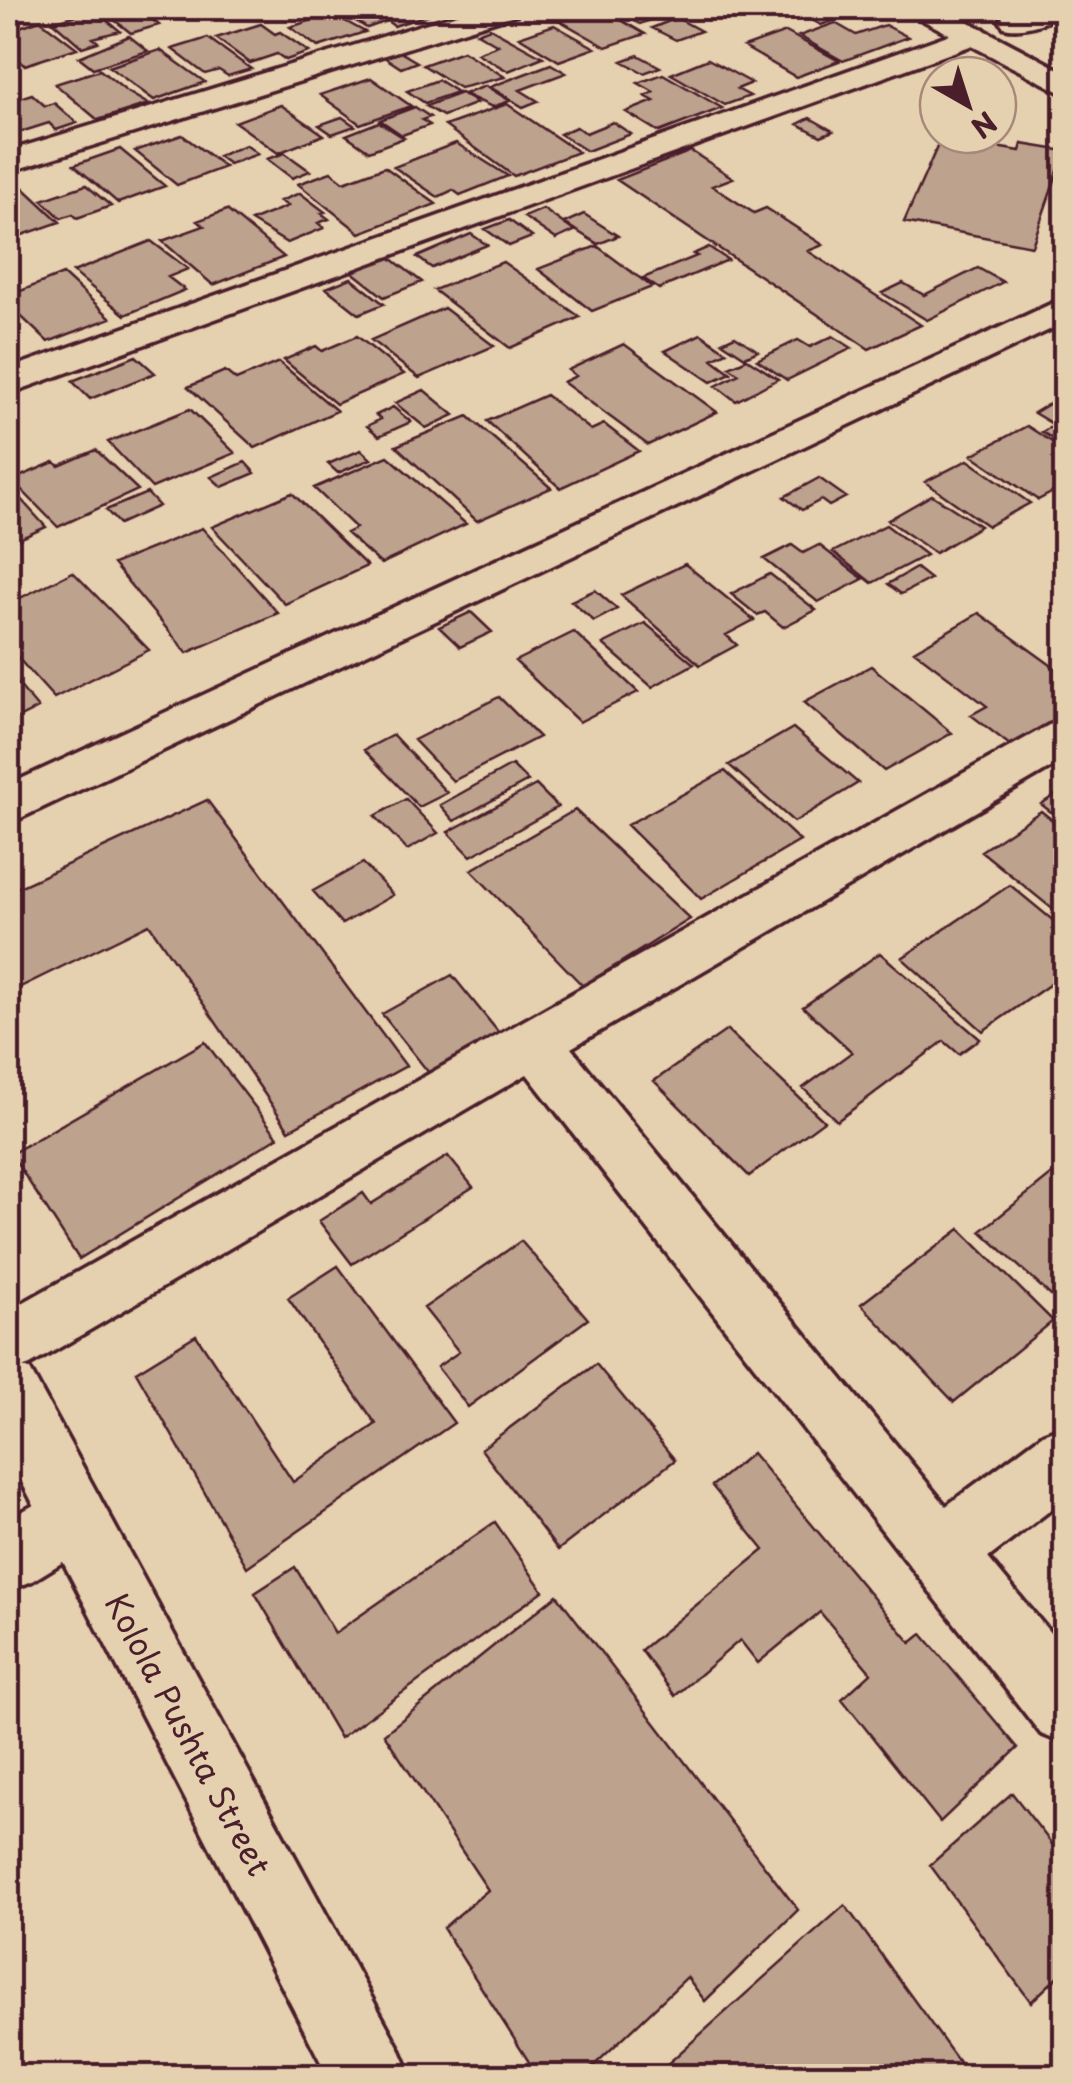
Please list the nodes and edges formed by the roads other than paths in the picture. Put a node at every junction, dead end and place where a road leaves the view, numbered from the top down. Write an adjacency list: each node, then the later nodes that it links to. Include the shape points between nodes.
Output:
1 (506, 8): 6 (street)
2 (922, 8): 3 (street)
3 (993, 21): 4 (street); 5 (street); 8 (street)
4 (1050, 23)
5 (1066, 86)
6 (8, 162)
7 (1066, 308): 10 (street)
8 (8, 382)
9 (1066, 737): 11 (street)
10 (8, 806)
11 (535, 1044): 12 (street); 16 (street)
12 (8, 1344)
13 (8, 1390): 15 (street, Kolola Pushta Street)
14 (1066, 1456): 16 (street)
15 (73, 1516): 17 (street); 19 (street, Kolola Pushta Street)
16 (940, 1553): 18 (street)
17 (8, 1557)
18 (1066, 1709)
19 (371, 2076)

